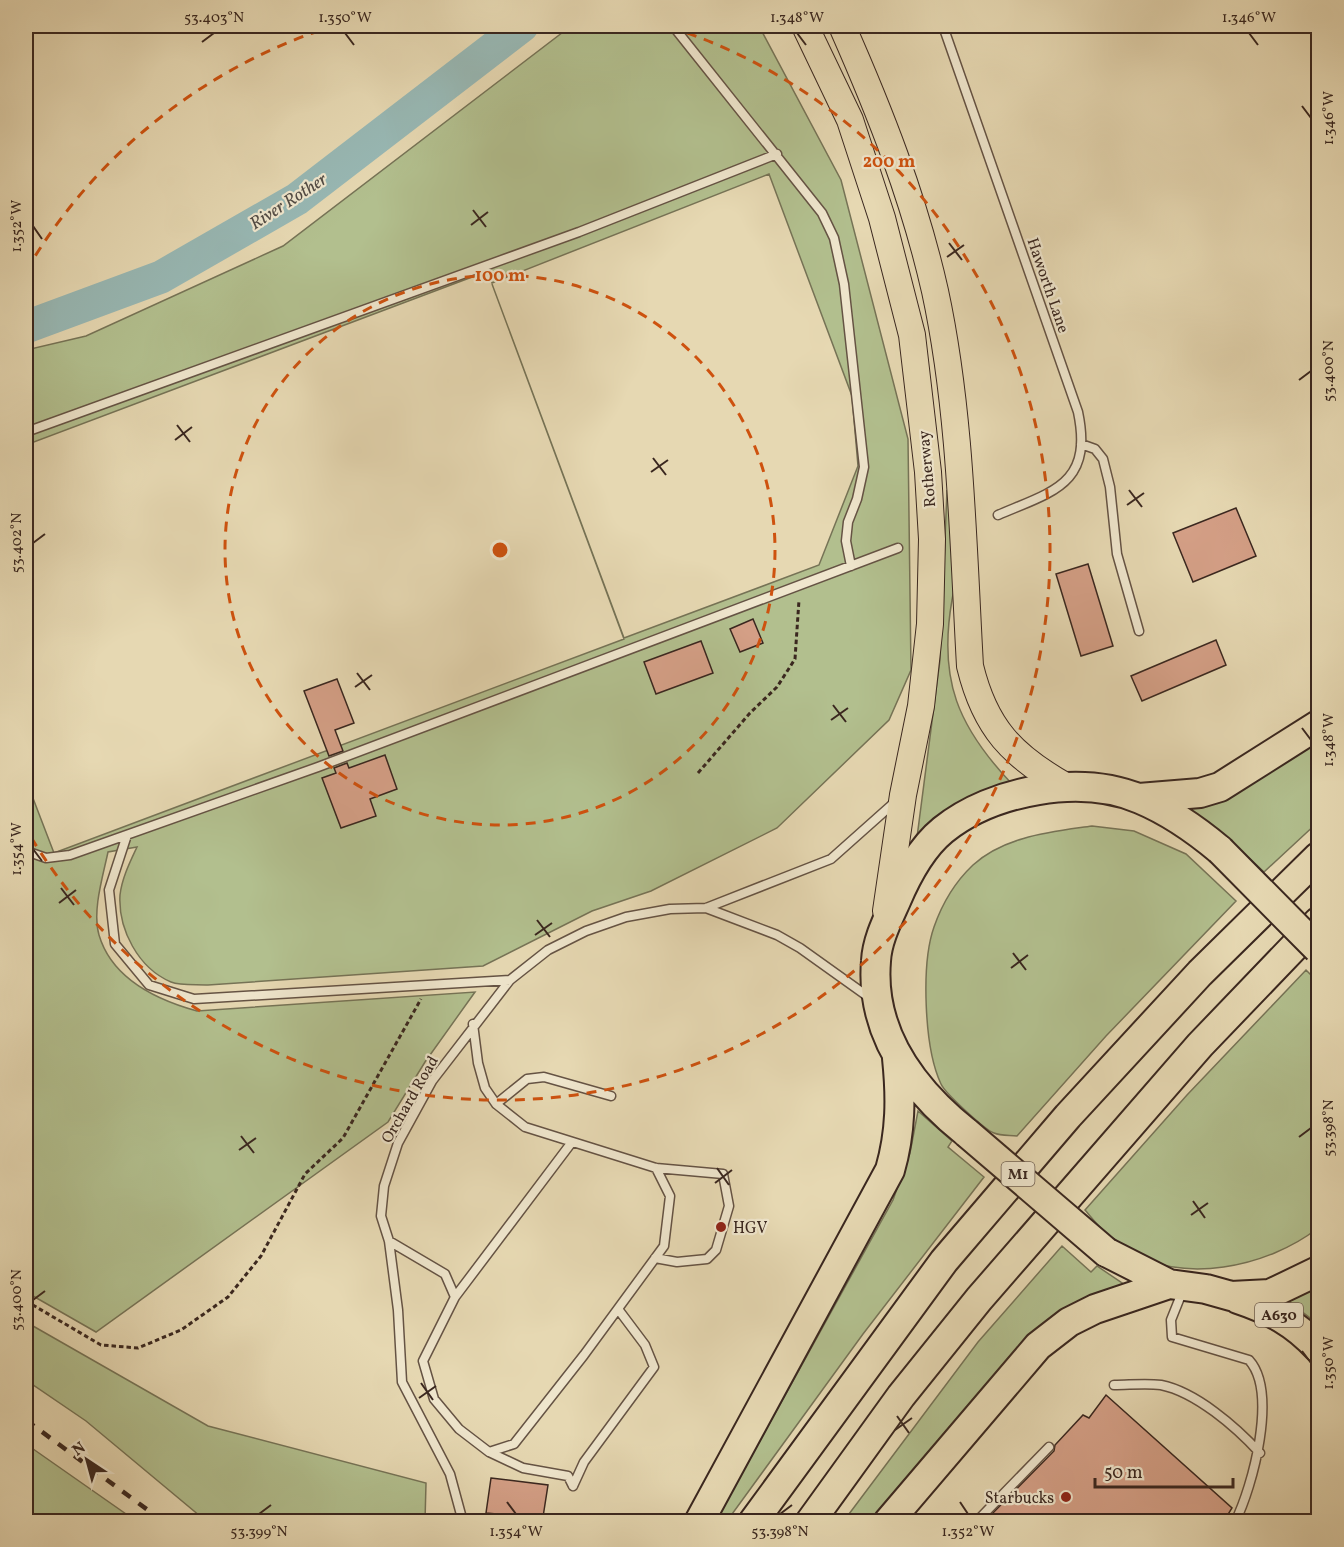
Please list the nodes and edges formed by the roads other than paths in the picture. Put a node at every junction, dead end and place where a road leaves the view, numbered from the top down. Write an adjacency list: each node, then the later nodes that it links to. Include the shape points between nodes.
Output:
1 (673, 26): 5 (lane)
2 (806, 26): 14 (main road, Rotherway, via 850,120 882,218 912,335 928,472 932,549 930,624 921,706)
3 (842, 26): 13 (main road, Rotherway, via 883,118 912,203 935,290 953,417 970,666 975,686 989,719 1003,738 1037,770)
4 (943, 26): 7 (lane, Haworth Lane, via 1078,412)
5 (777, 154): 6 (lane, via 579,232); 10 (lane, via 822,213 834,238 844,284 864,467 848,522 846,541)
6 (26, 432)
7 (1081, 444): 8 (lane, Haworth Lane, via 1070,479); 11 (lane, via 1095,449 1102,459 1110,487 1117,554)
8 (998, 515)
9 (897, 548): 10 (lane)
10 (851, 566): 16 (lane)
11 (1139, 631)
12 (1318, 725): 15 (highway, via 1220,787 1200,793)
13 (1067, 787): 15 (highway); 21 (highway, via 1038,789 994,800 942,830 913,863)
14 (903, 795): 19 (lane, Orchard Road, via 831,859); 21 (main road, Rotherway)
15 (1139, 798): 22 (highway, bridge, via 1184,821 1220,850)
16 (127, 835): 17 (lane, via 70,855 46,858); 23 (lane, via 109,890 115,944 150,985 194,999)
17 (26, 851)
18 (1318, 857): 45 (highway, M1, via 1200,973 1068,1116 951,1252)
19 (706, 908): 23 (lane, Orchard Road, via 670,909 626,917 586,931 548,950); 24 (lane, Orchard Road, via 777,935)
20 (1318, 922): 46 (highway, via 1200,1045 979,1299 901,1396)
21 (884, 928): 24 (highway, via 876,960)
22 (1318, 949)
23 (510, 980): 25 (lane, Orchard Road)
24 (877, 1002): 26 (highway)
25 (473, 1024): 28 (lane, via 485,1088); 31 (lane, Orchard Road, via 432,1081 398,1143 384,1186 381,1216)
26 (897, 1056): 34 (highway, bridge, via 939,1111 1106,1252); 44 (highway, via 902,1099 890,1170)
27 (611, 1096): 28 (lane, via 544,1077 527,1079)
28 (496, 1104): 29 (lane, via 525,1127)
29 (572, 1142): 30 (lane); 36 (lane)
30 (656, 1168): 32 (lane, via 670,1196 664,1246); 32 (lane, via 723,1174 729,1206 716,1250 707,1259 677,1262)
31 (389, 1241): 36 (lane, via 445,1274); 43 (lane, Orchard Road, via 402,1382 450,1474)
32 (655, 1258): 37 (lane)
33 (1318, 1271): 35 (highway, via 1269,1294)
34 (1176, 1285): 35 (highway); 42 (lane, via 1172,1337 1249,1360 1257,1370 1262,1411); 47 (highway, via 1095,1309 1069,1322 1038,1346)
35 (1231, 1296): 38 (highway, A630, via 1281,1316 1301,1329)
36 (455, 1297): 41 (lane, via 423,1361 434,1399 459,1429)
37 (618, 1309): 41 (lane, via 514,1444); 41 (lane, via 645,1345 654,1366 584,1462 573,1486 568,1476 523,1468)
38 (1318, 1348)
39 (1114, 1385): 42 (lane, via 1161,1386 1201,1402)
40 (1049, 1447): 48 (lane)
41 (489, 1452)
42 (1260, 1453): 49 (lane)
43 (463, 1521)
44 (699, 1521)
45 (753, 1521)
46 (810, 1521)
47 (888, 1521)
48 (976, 1521)
49 (1235, 1521)

